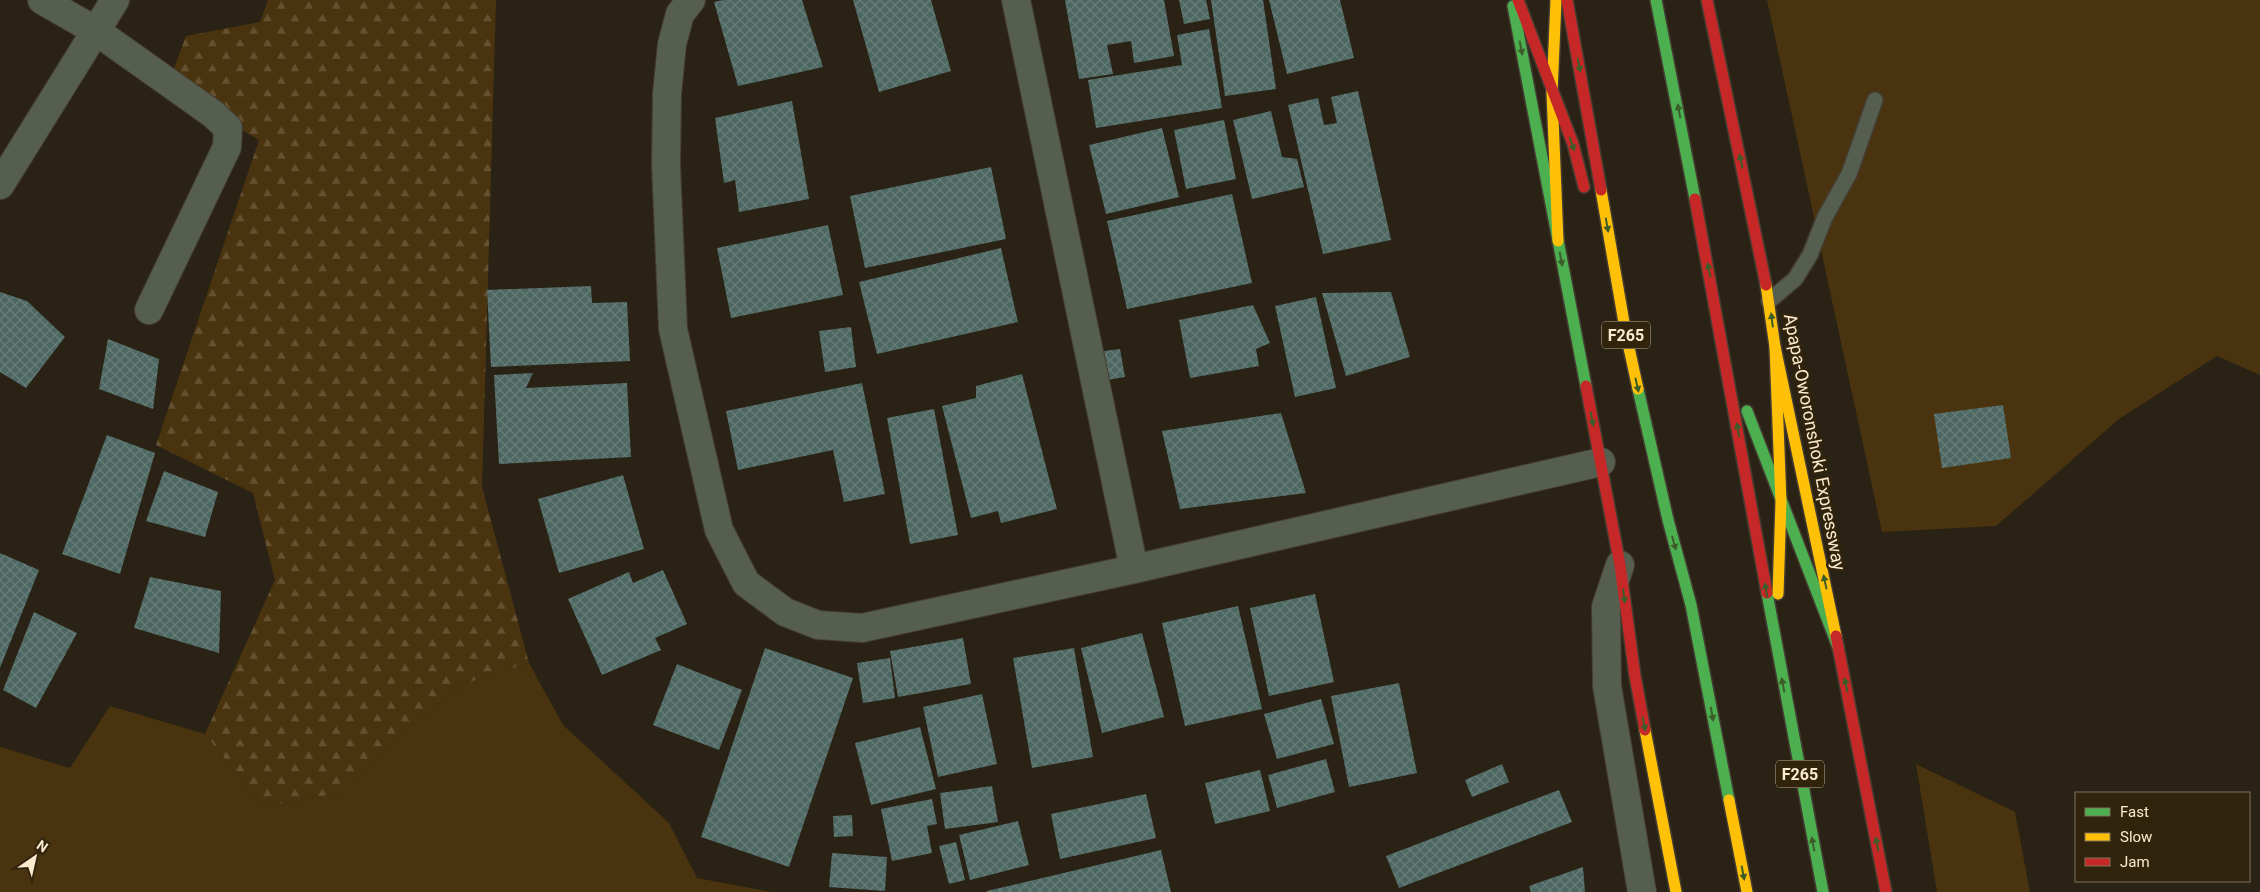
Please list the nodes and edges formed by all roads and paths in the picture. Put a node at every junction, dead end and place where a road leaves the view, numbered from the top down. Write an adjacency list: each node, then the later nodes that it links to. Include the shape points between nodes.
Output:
1 (42, 0): 11 (street)
2 (115, 0): 11 (street)
3 (692, 0): 26 (street, via 680,14 672,44 667,94 666,165 673,329 719,530 746,583 785,612 818,626 862,628)
4 (1016, 0): 26 (street)
5 (1512, 0): 17 (main road, one-way to 17)
6 (1518, 0): 12 (main road)
7 (1556, 0): 12 (main road)
8 (1568, 0): 20 (main road, F265, one-way to 20)
9 (1656, 0): 21 (main road, F265, one-way to 9)
10 (1707, 0): 18 (main road, Apapa-Oworonshoki Expressway, one-way to 10)
11 (96, 32): 14 (street); 19 (street, via 228,128 227,147)
12 (1552, 93): 15 (main road, one-way to 15, via 1572,144); 17 (main road)
13 (1875, 100): 18 (lane, via 1849,174 1825,217 1810,254 1795,278)
14 (0, 185)
15 (1588, 201)
16 (1594, 220): 20 (main road)
17 (1558, 241): 23 (main road, one-way to 23)
18 (1769, 300): 22 (main road, Apapa-Oworonshoki Expressway, one-way to 18)
19 (149, 310)
20 (1626, 334): 31 (main road, F265, one-way to 31, via 1668,520 1691,605)
21 (1723, 345): 24 (main road); 28 (main road, F265, one-way to 21)
22 (1775, 347): 24 (main road); 27 (main road, Apapa-Oworonshoki Expressway, one-way to 22)
23 (1601, 462): 25 (main road); 26 (street)
24 (1780, 502): 27 (main road); 28 (main road)
25 (1620, 565): 29 (street, via 1606,607 1607,686); 30 (main road, one-way to 30, via 1635,676)
26 (1134, 569)
27 (1838, 647): 33 (main road, Apapa-Oworonshoki Expressway, one-way to 27)
28 (1777, 656): 32 (main road, F265, one-way to 28)
29 (1642, 892)
30 (1676, 892)
31 (1747, 892)
32 (1823, 892)
33 (1886, 892)

